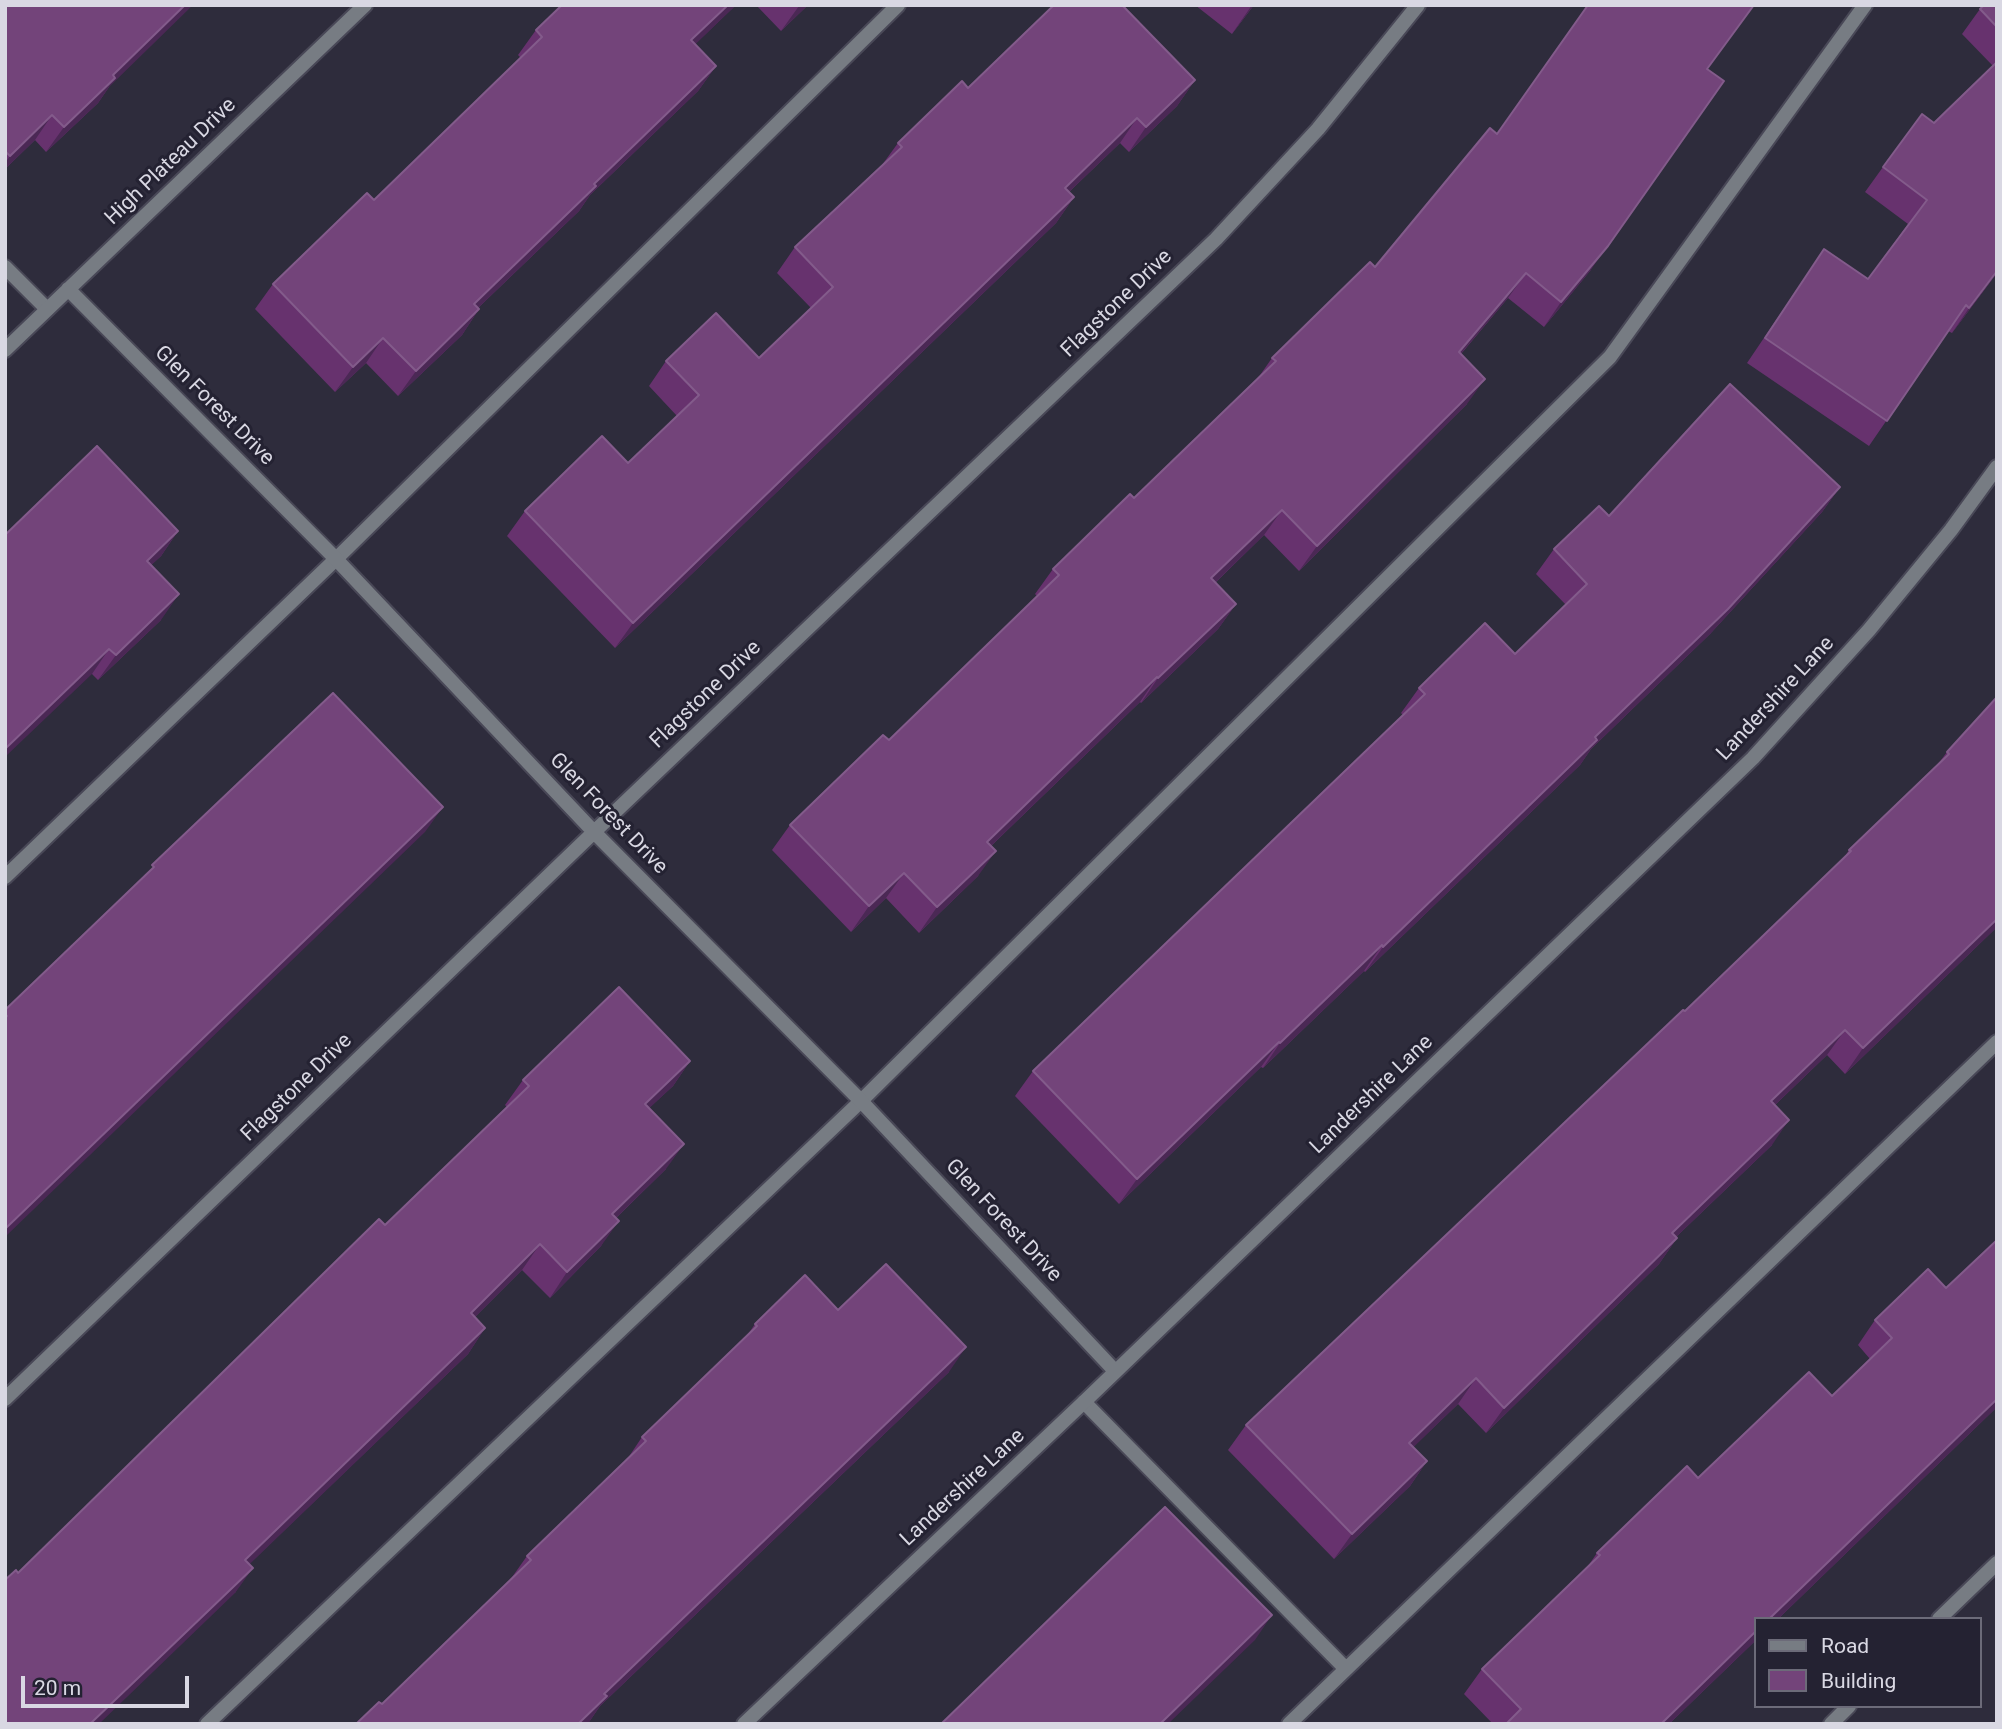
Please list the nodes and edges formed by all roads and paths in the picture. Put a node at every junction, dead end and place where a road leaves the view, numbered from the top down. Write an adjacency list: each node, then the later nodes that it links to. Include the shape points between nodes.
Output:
1 (366, 5): 6 (street, High Plateau Drive)
2 (898, 5): 10 (street)
3 (1418, 5): 11 (street, Flagstone Drive, via 1318,129 1216,239)
4 (1865, 5): 14 (street, via 1610,357)
5 (5, 267): 7 (street)
6 (68, 289): 7 (street, High Plateau Drive); 10 (street, Glen Forest Drive)
7 (47, 310): 8 (street, High Plateau Drive)
8 (5, 350)
9 (1997, 467): 15 (street, Landershire Lane, via 1869,630 1753,758)
10 (336, 559): 11 (street, Glen Forest Drive); 12 (street)
11 (594, 832): 14 (street, Glen Forest Drive); 16 (street, Flagstone Drive)
12 (5, 877)
13 (1997, 1042): 20 (street)
14 (861, 1101): 15 (street, Glen Forest Drive); 22 (street)
15 (1115, 1371): 17 (street, Landershire Lane)
16 (5, 1399)
17 (1084, 1402): 20 (street); 23 (street, Landershire Lane)
18 (1997, 1563): 19 (street)
19 (1942, 1617)
20 (1346, 1669): 24 (street)
21 (1847, 1708): 25 (street)
22 (207, 1724)
23 (744, 1724)
24 (1289, 1724)
25 (1831, 1724)

